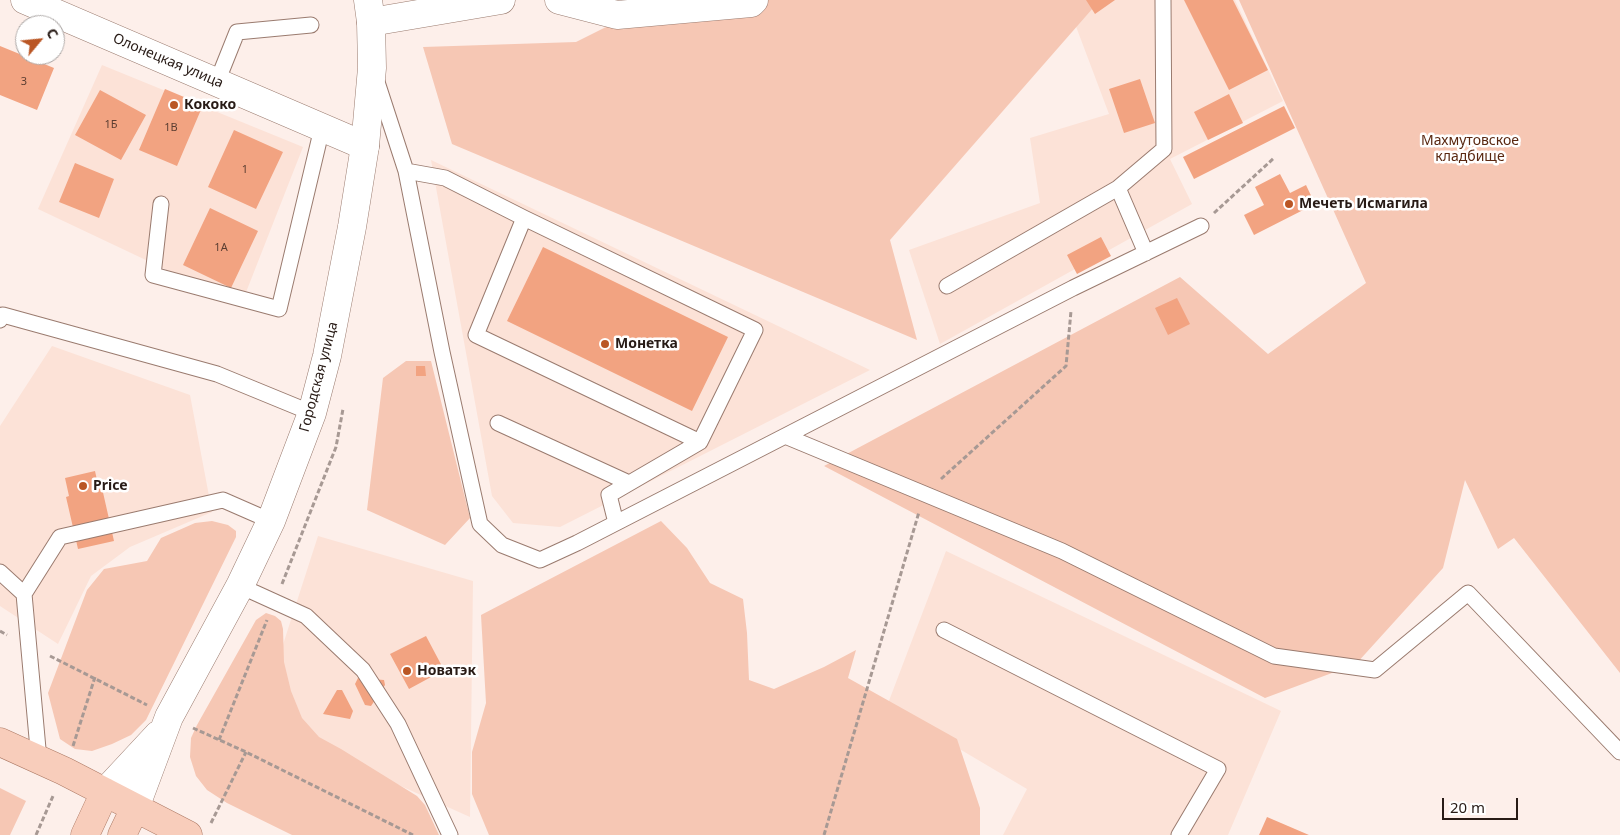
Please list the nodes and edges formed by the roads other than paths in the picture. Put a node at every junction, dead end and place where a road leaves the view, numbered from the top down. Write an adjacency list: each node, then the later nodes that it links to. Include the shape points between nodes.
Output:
1 (25, 0): 9 (street, Олонецкая улица)
2 (501, 0): 6 (street)
3 (754, 0): 5 (street, via 751,3 618,15)
4 (1163, 0): 13 (lane, via 1164,149)
5 (564, 1)
6 (370, 11): 8 (street, Городская улица)
7 (311, 25): 9 (lane, via 237,32)
8 (372, 68): 11 (street, Городская улица); 12 (lane)
9 (217, 82): 10 (street, Олонецкая улица)
10 (322, 128): 11 (street, Олонецкая улица); 14 (lane, via 279,309 153,274)
11 (365, 146): 20 (street, Городская улица, via 327,356)
12 (406, 171): 15 (lane, via 445,178); 26 (lane, via 480,524 502,545 540,560)
13 (1118, 188): 17 (lane); 18 (lane)
14 (161, 204)
15 (524, 218): 23 (lane, via 476,335); 23 (lane, via 755,330)
16 (1201, 226): 17 (lane)
17 (1146, 252): 22 (lane)
18 (947, 286)
19 (0, 320): 20 (lane, via 3,315 217,374)
20 (312, 413): 25 (street, Городская улица)
21 (498, 423): 24 (lane)
22 (785, 436): 26 (lane); 33 (lane, via 1062,551 1274,656 1375,670 1468,594)
23 (700, 442): 24 (lane)
24 (629, 484): 26 (lane, via 609,495)
25 (271, 521): 28 (street, Городская улица); 29 (lane, via 223,500 60,537)
26 (616, 523)
27 (0, 572): 29 (lane)
28 (240, 586): 31 (street, Городская улица); 40 (lane, via 306,616 363,670 398,724)
29 (24, 594): 34 (lane)
30 (944, 630): 41 (lane, via 1218,769)
31 (167, 722): 35 (street, Городская улица); 36 (street, Городская улица)
32 (0, 742): 34 (main road)
33 (1620, 752)
34 (39, 760): 35 (main road)
35 (105, 792): 36 (main road); 38 (main road)
36 (135, 808): 37 (main road); 39 (main road, Городская улица)
37 (199, 831)
38 (85, 835)
39 (122, 835)
40 (450, 835)
41 (1179, 835)

